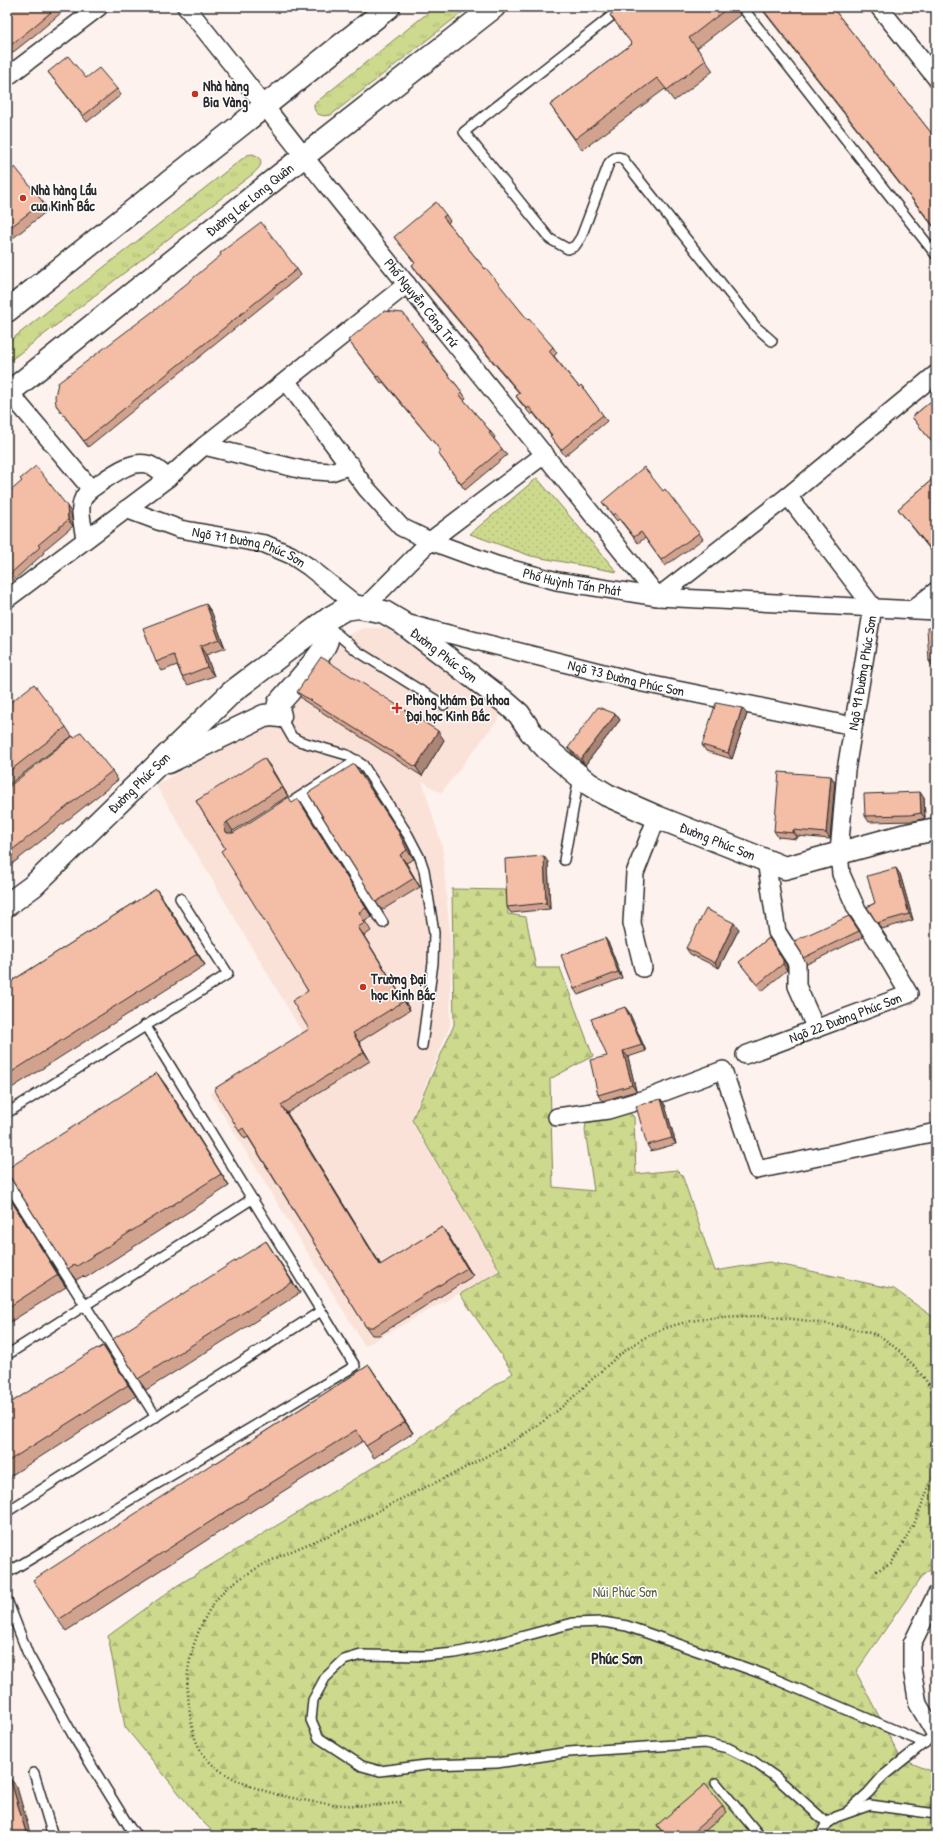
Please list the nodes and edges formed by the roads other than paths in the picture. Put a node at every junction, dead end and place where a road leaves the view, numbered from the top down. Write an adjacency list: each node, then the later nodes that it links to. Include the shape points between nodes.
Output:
1 (99, 7): 8 (street)
2 (186, 7): 10 (street, Phố Nguyễn Công Trứ)
3 (390, 7): 10 (street)
4 (494, 7): 11 (street, Đường Lạc Long Quân)
5 (623, 7): 15 (lane, via 464,132 550,239 568,249 575,246 582,237 609,163 612,158 622,158 756,328)
6 (742, 7): 12 (lane)
7 (879, 7): 9 (street)
8 (7, 77)
9 (936, 78)
10 (265, 106): 11 (street, Phố Nguyễn Công Trứ); 14 (street)
11 (304, 157): 13 (street, Phố Nguyễn Công Trứ); 18 (street, Đường Lạc Long Quân)
12 (936, 255)
13 (407, 284): 17 (street); 20 (street, Phố Nguyễn Công Trứ)
14 (7, 311)
15 (772, 341)
16 (936, 374): 24 (street)
17 (287, 382): 19 (street); 21 (street, Phố Huỳnh Tấn Phát)
18 (8, 393): 23 (street)
19 (204, 446): 21 (street, via 303,470 332,472); 22 (street)
20 (545, 454): 27 (street); 29 (street, Phố Nguyễn Công Trứ)
21 (350, 465): 27 (street, Phố Huỳnh Tấn Phát, via 366,488 401,527)
22 (168, 478): 23 (street, via 152,466 139,464 129,466); 25 (street)
23 (91, 489): 26 (street, via 84,494 81,503)
24 (788, 496): 29 (street); 32 (street, Ngõ 91 Đường Phúc Sơn)
25 (126, 509): 26 (street); 31 (street, Ngõ 71 Đường Phúc Sơn, via 180,529 265,544 291,555)
26 (85, 540): 30 (street)
27 (430, 541): 29 (street, Phố Huỳnh Tấn Phát, via 526,574); 31 (street)
28 (936, 591): 33 (street)
29 (658, 597): 32 (street, Phố Huỳnh Tấn Phát)
30 (7, 599)
31 (362, 607): 35 (street, Đường Phúc Sơn, via 384,612); 36 (street, Đường Phúc Sơn, via 345,609)
32 (873, 607): 33 (street, Phố Huỳnh Tấn Phát); 39 (street, Ngõ 91 Đường Phúc Sơn)
33 (913, 609): 34 (street, Phố Huỳnh Tấn Phát)
34 (936, 611)
35 (401, 622): 39 (street, Ngõ 73 Đường Phúc Sơn, via 643,683); 42 (street, Đường Phúc Sơn, via 504,700 519,714 547,749)
36 (322, 624): 37 (lane, via 357,651); 38 (street, via 326,644 279,703); 41 (street, Đường Phúc Sơn, via 232,692)
37 (444, 705)
38 (280, 716): 40 (lane, via 292,737); 41 (street, via 264,716)
39 (854, 726): 47 (street, Ngõ 91 Đường Phúc Sơn, via 846,770)
40 (357, 760): 43 (lane); 56 (lane, via 371,775 408,835 424,870 434,933 433,963)
41 (153, 769): 51 (street, Đường Phúc Sơn, via 33,886)
42 (580, 776): 45 (street, Đường Phúc Sơn, via 607,795); 48 (lane)
43 (303, 795): 44 (lane); 52 (lane)
44 (276, 811)
45 (657, 817): 49 (street, Đường Phúc Sơn); 53 (street, via 635,873 632,923)
46 (936, 829): 47 (street, Đường Phúc Sơn)
47 (839, 853): 49 (street, Đường Phúc Sơn, via 785,868); 55 (street, Ngõ 22 Đường Phúc Sơn, via 842,874 856,908 909,994)
48 (564, 860)
49 (766, 860): 55 (street, via 777,932 797,963 797,986)
50 (180, 898): 54 (lane, via 228,974)
51 (7, 905)
52 (383, 923)
53 (643, 968)
54 (145, 1025): 58 (lane); 62 (lane)
55 (816, 1029): 57 (street, Ngõ 22 Đường Phúc Sơn)
56 (422, 1046)
57 (745, 1055)
58 (7, 1113)
59 (557, 1117): 60 (street, via 608,1110 723,1070 757,1170)
60 (936, 1132)
61 (7, 1182): 63 (lane)
62 (252, 1199): 63 (lane); 64 (lane)
63 (85, 1305): 65 (lane); 66 (lane)
64 (322, 1311): 66 (lane); 68 (lane, via 355,1366)
65 (7, 1355)
66 (156, 1417): 67 (lane)
67 (8, 1511)
68 (7, 1573)
69 (936, 1595): 71 (street, via 912,1644 912,1669 918,1704)
70 (7, 1600): 79 (lane, via 32,1661 92,1766)
71 (932, 1737): 74 (lane, via 883,1776); 76 (lane, via 627,1626 603,1622 573,1623 455,1653 423,1656 361,1655 344,1660 325,1678 313,1700 311,1720 319,1738 362,1766 380,1771 426,1765 497,1763 569,1752 704,1743 728,1748 750,1759 777,1778)
72 (34, 1773): 78 (lane)
73 (716, 1783): 77 (lane)
74 (845, 1814): 75 (lane, via 870,1805); 76 (lane)
75 (936, 1814)
76 (828, 1823): 81 (lane)
77 (752, 1832): 80 (lane)
78 (53, 1836)
79 (137, 1836)
80 (760, 1836)
81 (820, 1836)

